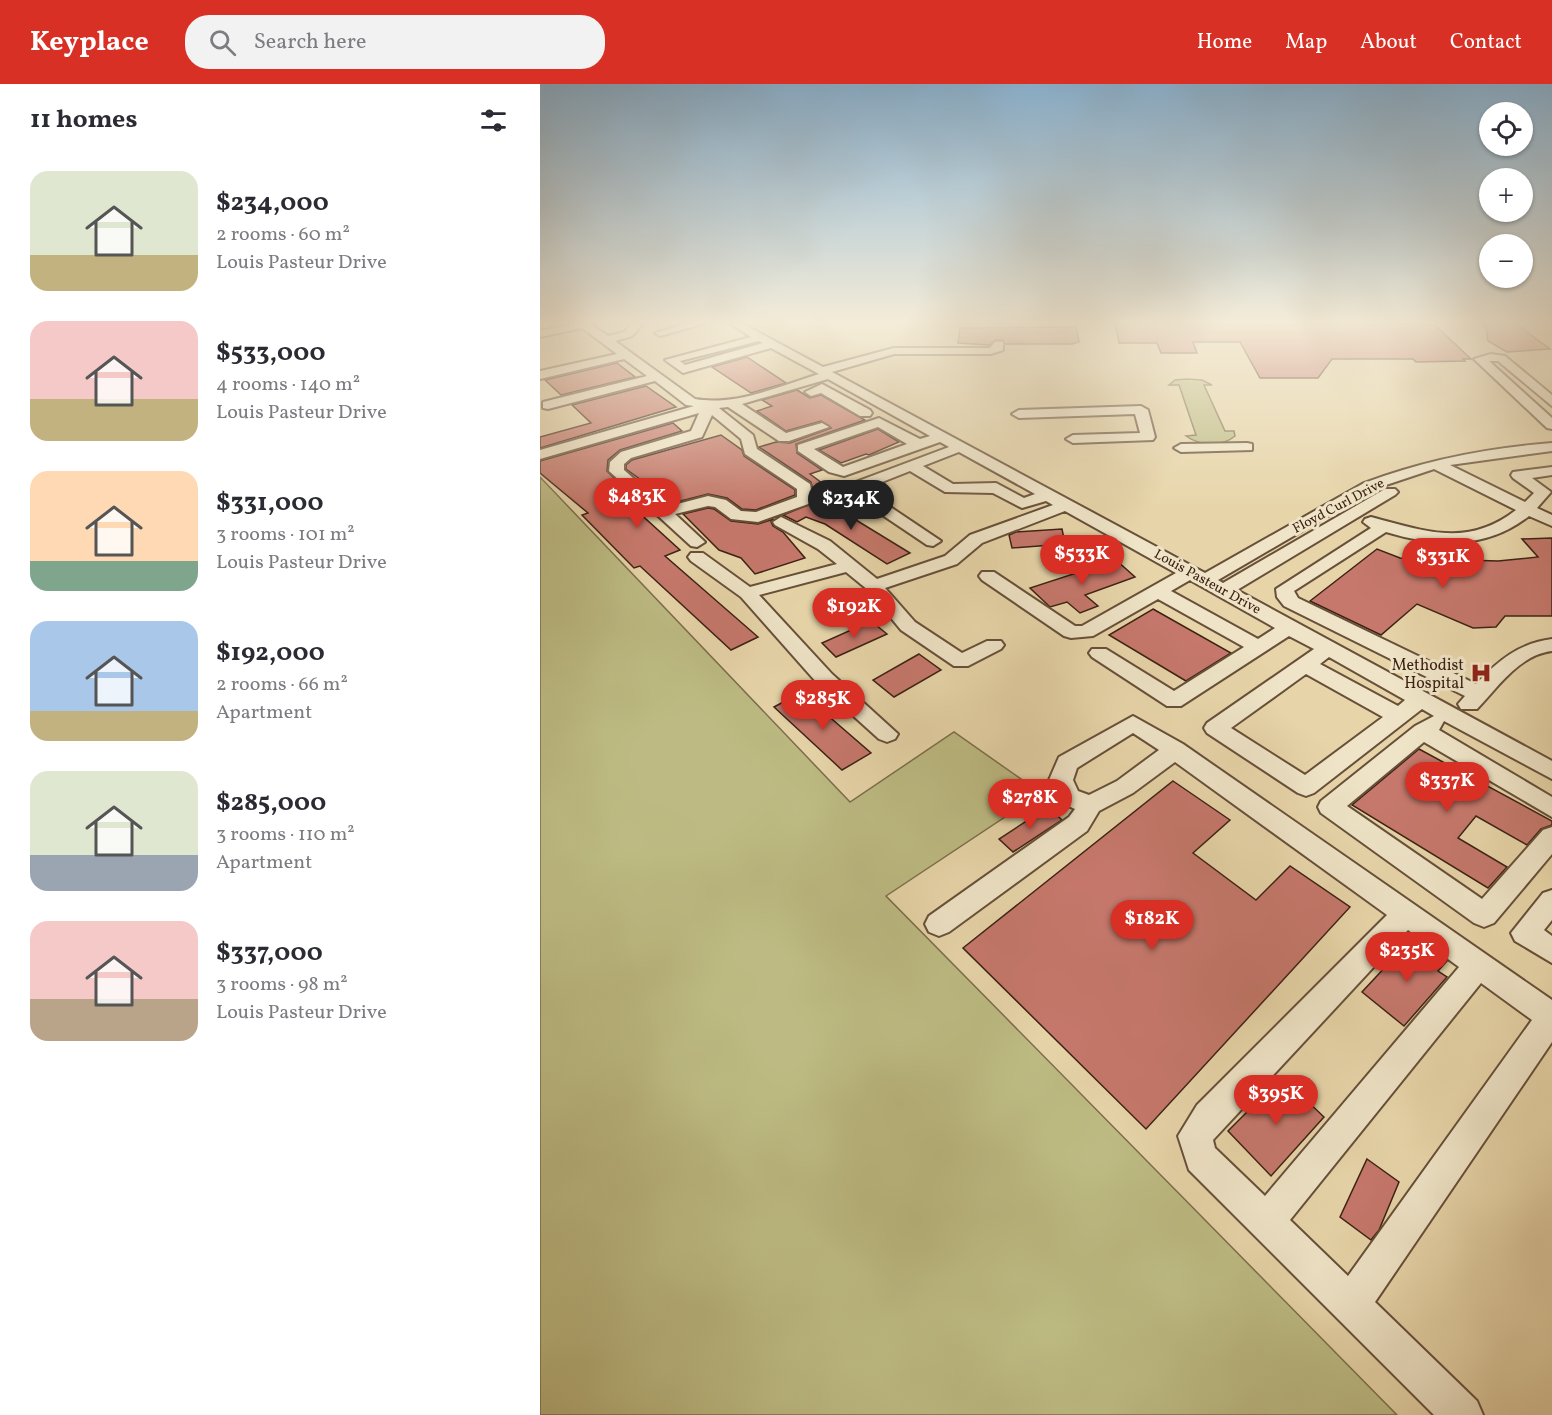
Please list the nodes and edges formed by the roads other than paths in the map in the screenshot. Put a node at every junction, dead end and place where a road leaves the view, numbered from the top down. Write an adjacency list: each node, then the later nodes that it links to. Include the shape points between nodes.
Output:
1 (633, 386): 11 (street)
2 (640, 386): 10 (street)
3 (669, 386): 12 (street, via 691,402)
4 (788, 386): 9 (street)
5 (851, 386): 13 (street, Louis Pasteur Drive)
6 (1510, 386): 18 (street)
7 (1534, 386): 8 (street)
8 (1552, 402)
9 (731, 403): 12 (street); 14 (street)
10 (583, 404)
11 (549, 405)
12 (709, 406): 27 (street); 35 (street, via 697,434 626,455 617,462 616,471); 35 (street, via 748,438 750,451 805,487 805,500 758,517 737,516 720,503 708,501)
13 (887, 406): 15 (street); 20 (street, Louis Pasteur Drive)
14 (743, 411): 15 (street, via 822,388); 15 (street, via 784,438)
15 (865, 413)
16 (1019, 414): 17 (street, via 1141,410)
17 (1144, 423): 19 (street); 21 (street, via 1148,437)
18 (1552, 425)
19 (1046, 426)
20 (942, 436): 22 (street); 23 (street, Louis Pasteur Drive)
21 (1073, 439)
22 (919, 445): 22 (street, via 844,472 802,448 879,422)
23 (961, 447): 29 (street); 32 (street, Louis Pasteur Drive)
24 (1247, 447): 26 (street)
25 (1552, 447): 30 (street, Floyd Curl Drive, via 1494,452)
26 (1181, 448)
27 (540, 455)
28 (1552, 457): 30 (street, Floyd Curl Drive)
29 (911, 465): 32 (street, via 950,489 996,488 1022,503); 40 (street, via 858,486 865,497)
30 (1456, 467): 33 (street); 36 (street, Floyd Curl Drive, via 1387,494); 43 (street, Floyd Curl Drive, via 1435,464 1369,486)
31 (1552, 471): 33 (street, via 1518,475)
32 (1049, 495): 34 (street, Louis Pasteur Drive)
33 (1542, 499): 37 (street); 39 (street, via 1491,534 1436,537)
34 (1067, 504): 43 (street, Louis Pasteur Drive); 44 (street, via 976,539 951,560)
35 (663, 512): 46 (street, via 697,549)
36 (1353, 513): 39 (street); 45 (street, Floyd Curl Drive)
37 (1552, 521)
38 (781, 522): 41 (street, via 824,545)
39 (1383, 527): 55 (street, via 1285,589 1286,597)
40 (933, 541)
41 (849, 566): 44 (street); 46 (street)
42 (988, 576): 47 (street, Floyd Curl Drive, via 1071,632 1086,632)
43 (1198, 576): 45 (street, Louis Pasteur Drive); 47 (street, Floyd Curl Drive)
44 (874, 586): 49 (street, via 908,626 961,662)
45 (1224, 590): 48 (street, Louis Pasteur Drive)
46 (747, 592): 60 (street, via 825,679)
47 (1159, 592): 51 (street)
48 (1290, 627): 51 (street); 52 (street, Louis Pasteur Drive)
49 (994, 645)
50 (1552, 645): 55 (street, via 1543,645 1514,660)
51 (1258, 647): 53 (street, via 1174,701)
52 (1329, 648): 54 (street); 56 (street, Louis Pasteur Drive)
53 (1099, 653)
54 (1306, 665): 58 (street); 58 (street, via 1215,728 1306,787)
55 (1478, 694): 57 (street)
56 (1421, 699): 57 (street, Louis Pasteur Drive); 58 (street)
57 (1451, 715): 59 (street); 62 (street, Louis Pasteur Drive)
58 (1399, 716)
59 (1423, 731): 64 (street); 65 (street, via 1330,807 1484,915)
60 (887, 734)
61 (1175, 750): 63 (street, via 1125,787); 63 (street, via 1133,723 1066,763 1061,780 1069,797); 67 (street)
62 (1546, 760)
63 (1091, 805): 68 (street, via 1078,824)
64 (1552, 808)
65 (1552, 837)
66 (1552, 901): 69 (street, via 1525,933)
67 (1406, 914): 70 (street); 72 (street, via 1195,1136 1201,1158)
68 (939, 924)
69 (1552, 951)
70 (1479, 965): 71 (street); 72 (street)
71 (1552, 1016): 73 (street)
72 (1266, 1222): 73 (street)
73 (1351, 1305): 74 (street)
74 (1463, 1415)

